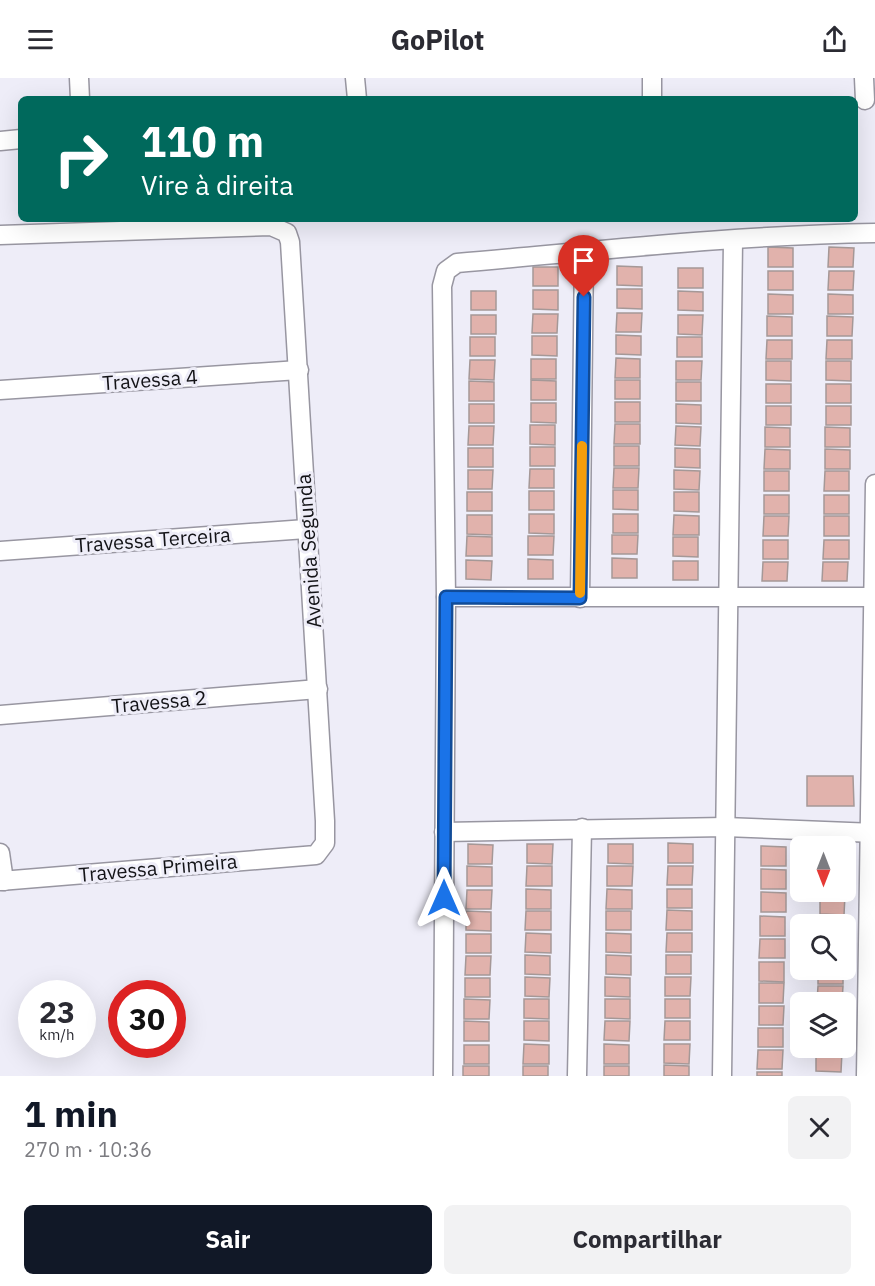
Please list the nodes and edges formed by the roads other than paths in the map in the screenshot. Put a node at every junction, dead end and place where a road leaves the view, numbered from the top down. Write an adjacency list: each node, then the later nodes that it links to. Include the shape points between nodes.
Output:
1 (79, 78): 5 (street)
2 (355, 78): 6 (street)
3 (652, 78): 7 (street)
4 (864, 78): 8 (street)
5 (80, 96)
6 (357, 96)
7 (652, 96)
8 (865, 100)
9 (18, 139): 10 (street)
10 (0, 141)
11 (875, 233): 13 (street)
12 (0, 235): 15 (street, Avenida Segunda, via 271,226 281,229 290,242)
13 (733, 241): 14 (street); 23 (street)
14 (584, 251): 20 (street, via 457,263 446,272 442,286); 22 (street)
15 (299, 370): 16 (street, Travessa 4); 18 (street, Avenida Segunda)
16 (0, 390)
17 (875, 484): 21 (street)
18 (306, 529): 19 (street, Travessa Terceira); 24 (street, Avenida Segunda)
19 (0, 551)
20 (446, 597): 22 (street); 28 (street)
21 (873, 597): 23 (street); 29 (street)
22 (580, 598): 23 (street)
23 (728, 598): 26 (street)
24 (318, 689): 25 (street, Travessa 2); 31 (street, Avenida Segunda, via 326,843)
25 (0, 715)
26 (725, 827): 27 (street); 29 (street); 35 (street)
27 (582, 828): 28 (street); 34 (street)
28 (444, 832): 33 (street)
29 (871, 833): 36 (street)
30 (0, 853): 32 (street)
31 (316, 855): 32 (street, Travessa Primeira)
32 (2, 881)
33 (443, 1076)
34 (578, 1076)
35 (722, 1076)
36 (866, 1076)

